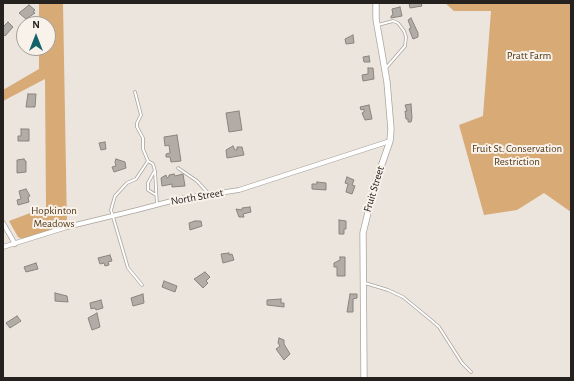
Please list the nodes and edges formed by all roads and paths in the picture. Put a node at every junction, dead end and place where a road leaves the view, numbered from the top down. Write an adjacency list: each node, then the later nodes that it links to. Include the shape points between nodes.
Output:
1 (376, 3): 2 (street, Fruit Street)
2 (376, 25): 3 (street, Fruit Street); 3 (lane, via 392,21 404,31 406,38 405,46)
3 (384, 70): 5 (street, Fruit Street, via 391,118)
4 (135, 92): 6 (lane, via 141,115 136,123 143,138 143,149)
5 (390, 142): 10 (street, North Street, via 245,188); 16 (street, Fruit Street, via 364,224)
6 (148, 161): 8 (lane, via 153,164); 12 (lane, via 136,179 127,183 115,196 111,210)
7 (178, 168): 10 (lane, via 197,181)
8 (155, 171): 9 (lane); 9 (lane, via 148,183 148,190)
9 (156, 195): 11 (lane)
10 (209, 195): 11 (street, North Street)
11 (157, 205): 12 (street, North Street)
12 (113, 216): 14 (street, North Street, via 67,227); 17 (lane, via 128,268)
13 (3, 223): 14 (street)
14 (15, 244): 15 (street, North Street)
15 (3, 247)
16 (364, 283): 18 (lane, via 403,297 431,320 439,327 462,363); 19 (street, Fruit Street)
17 (142, 285)
18 (471, 372)
19 (364, 378)

